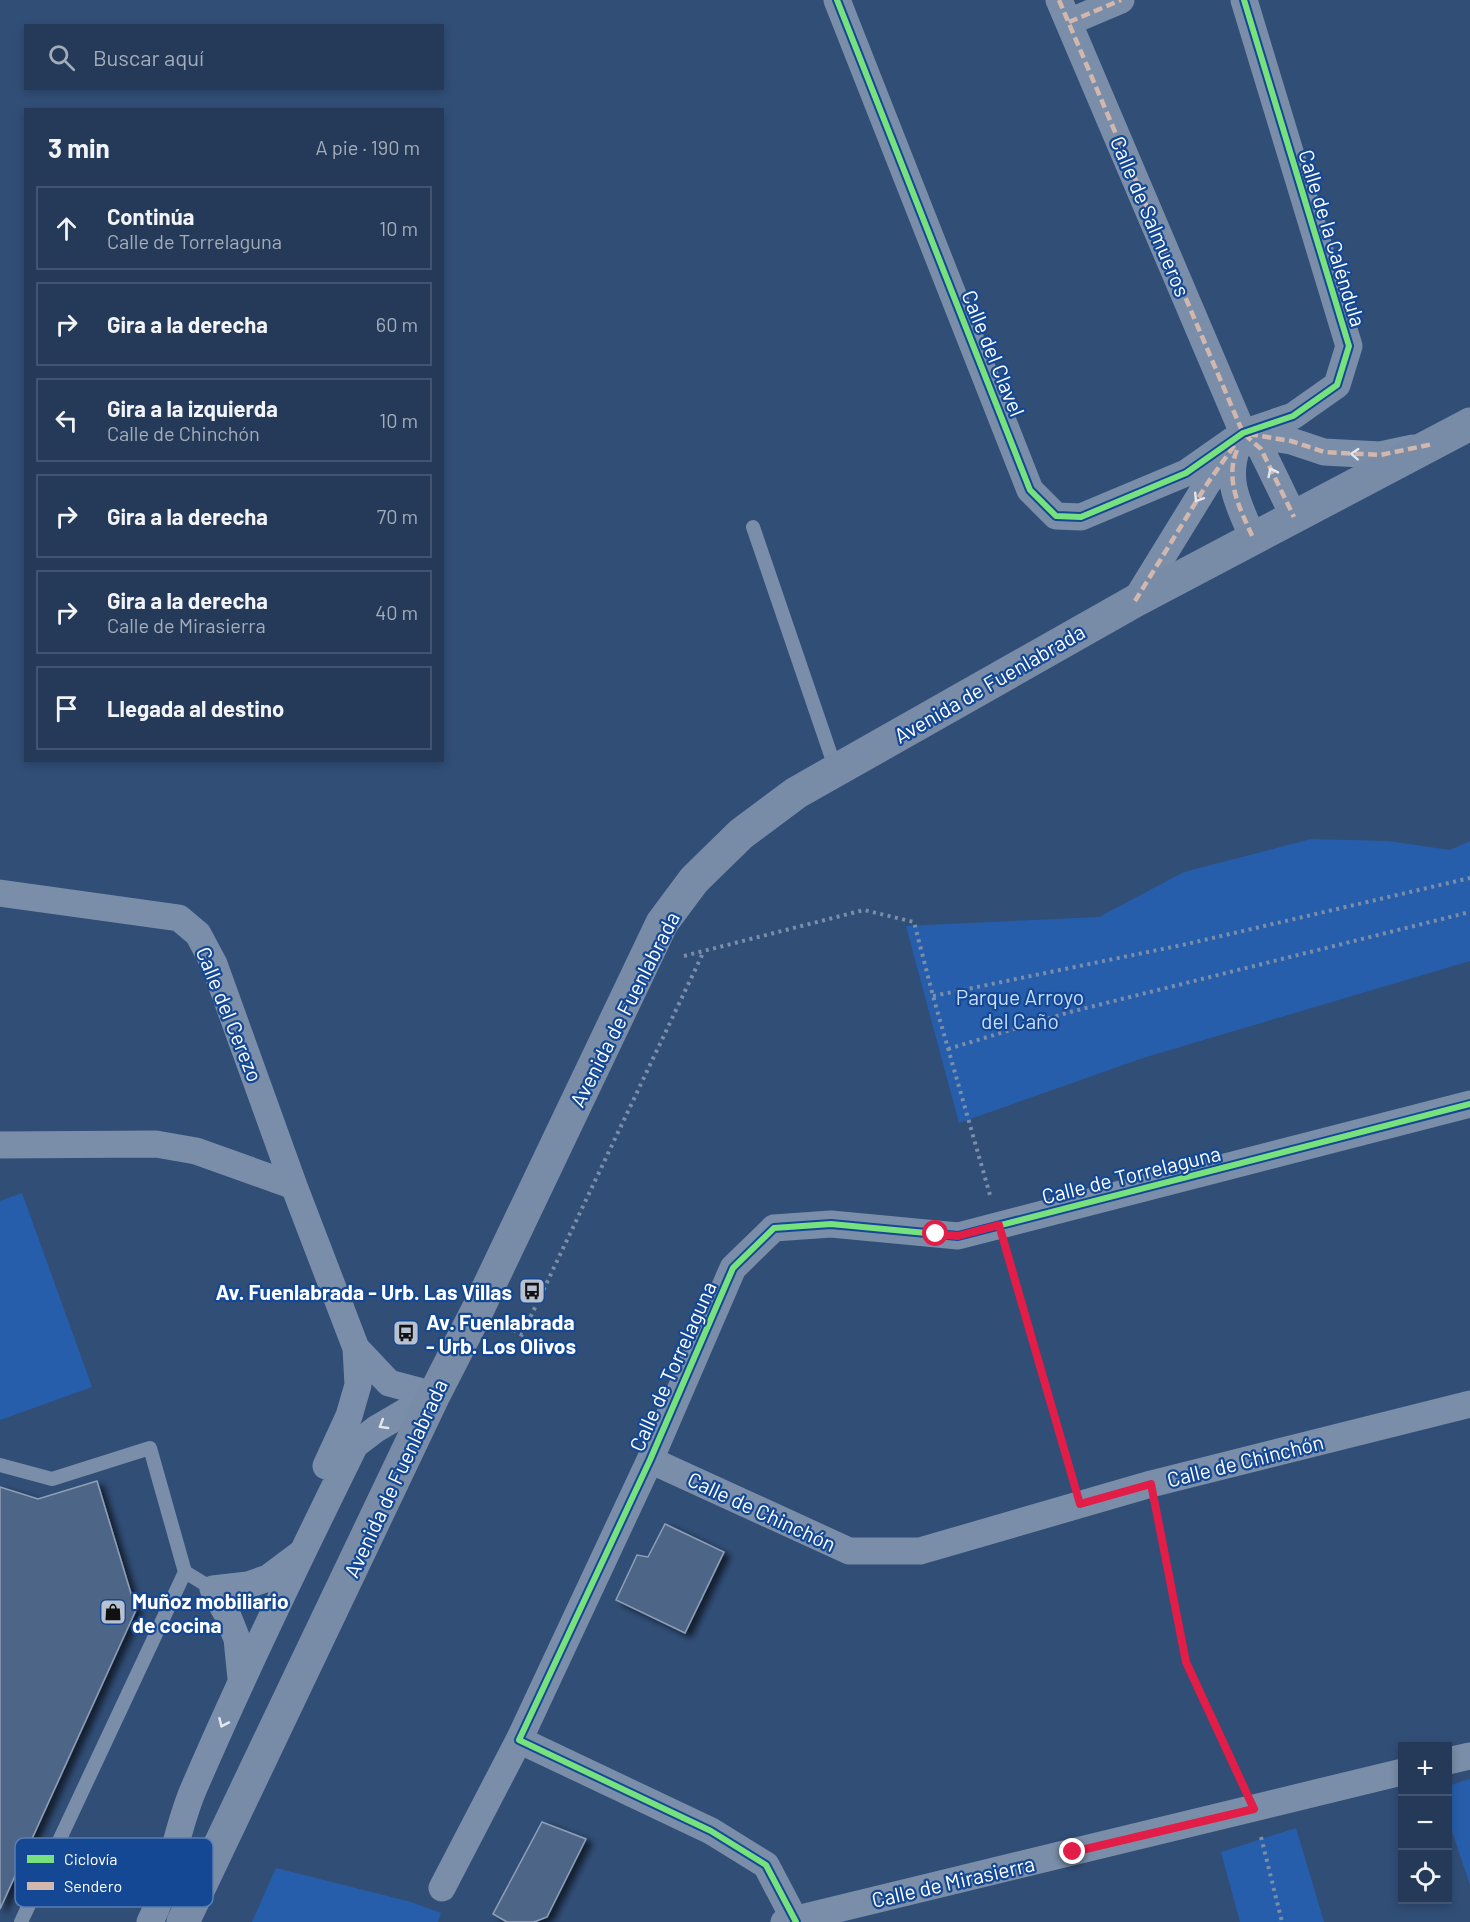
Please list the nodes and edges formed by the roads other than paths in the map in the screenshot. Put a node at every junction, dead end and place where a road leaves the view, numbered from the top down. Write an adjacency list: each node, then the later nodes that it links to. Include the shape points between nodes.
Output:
1 (837, 0): 6 (street, Calle del Clavel, via 1030,489 1056,516 1081,517 1186,473)
2 (1121, 0): 4 (street)
3 (1244, 0): 6 (street, Calle de la Caléndula, via 1349,346 1336,385 1293,416)
4 (1064, 11): 6 (street, Calle de Salmueros)
5 (1470, 424): 7 (main road, Avenida de Fuenlabrada)
6 (1243, 433): 7 (street, one-way to 6, via 1380,455 1324,452 1291,441); 8 (street, Calle de Salmueros, one-way to 6, via 1261,449); 10 (street, via 1232,461 1234,492); 11 (street, one-way to 11)
7 (1433, 444): 8 (main road, Avenida de Fuenlabrada)
8 (1294, 517): 10 (main road, Avenida de Fuenlabrada)
9 (753, 527): 12 (lane)
10 (1253, 538): 11 (main road, Avenida de Fuenlabrada)
11 (1135, 601): 12 (main road, Avenida de Fuenlabrada)
12 (836, 770): 18 (main road, Avenida de Fuenlabrada, via 796,793 741,834 694,880 663,922)
13 (0, 893): 16 (street, Calle del Cerezo, via 180,918 198,934 214,964)
14 (1470, 1104): 20 (street, Calle de Torrelaguna, via 958,1236 831,1224 774,1228 733,1268)
15 (0, 1145): 16 (street, via 156,1144 196,1150)
16 (294, 1186): 17 (street, Calle del Cerezo)
17 (356, 1348): 18 (street, Calle del Cerezo, via 389,1383); 22 (street, via 358,1385 349,1416 318,1483)
18 (434, 1395): 22 (street, one-way to 22, via 355,1446); 33 (main road, Avenida de Fuenlabrada)
19 (1470, 1404): 20 (street, Calle de Chinchón, via 1151,1484 920,1551 849,1551)
20 (650, 1460): 27 (street, Calle de Torrelaguna)
21 (0, 1465): 24 (lane, via 52,1479 150,1448)
22 (323, 1511): 23 (street)
23 (303, 1552): 25 (street, via 268,1578); 26 (street)
24 (185, 1572): 25 (lane); 31 (lane)
25 (213, 1589): 26 (street, via 237,1639)
26 (241, 1682): 32 (street, one-way to 32)
27 (519, 1740): 34 (street, Calle de Torrelaguna); 38 (street, via 711,1831 766,1865)
28 (1470, 1756): 29 (street)
29 (1452, 1760)
30 (1398, 1773): 38 (street, Calle de Mirasierra)
31 (60, 1838)
32 (177, 1838)
33 (213, 1859)
34 (442, 1888)
35 (28, 1907): 39 (lane)
36 (158, 1907): 40 (street, one-way to 40)
37 (190, 1907): 41 (main road, Avenida de Fuenlabrada)
38 (792, 1921)
39 (21, 1922)
40 (150, 1922)
41 (183, 1922)

